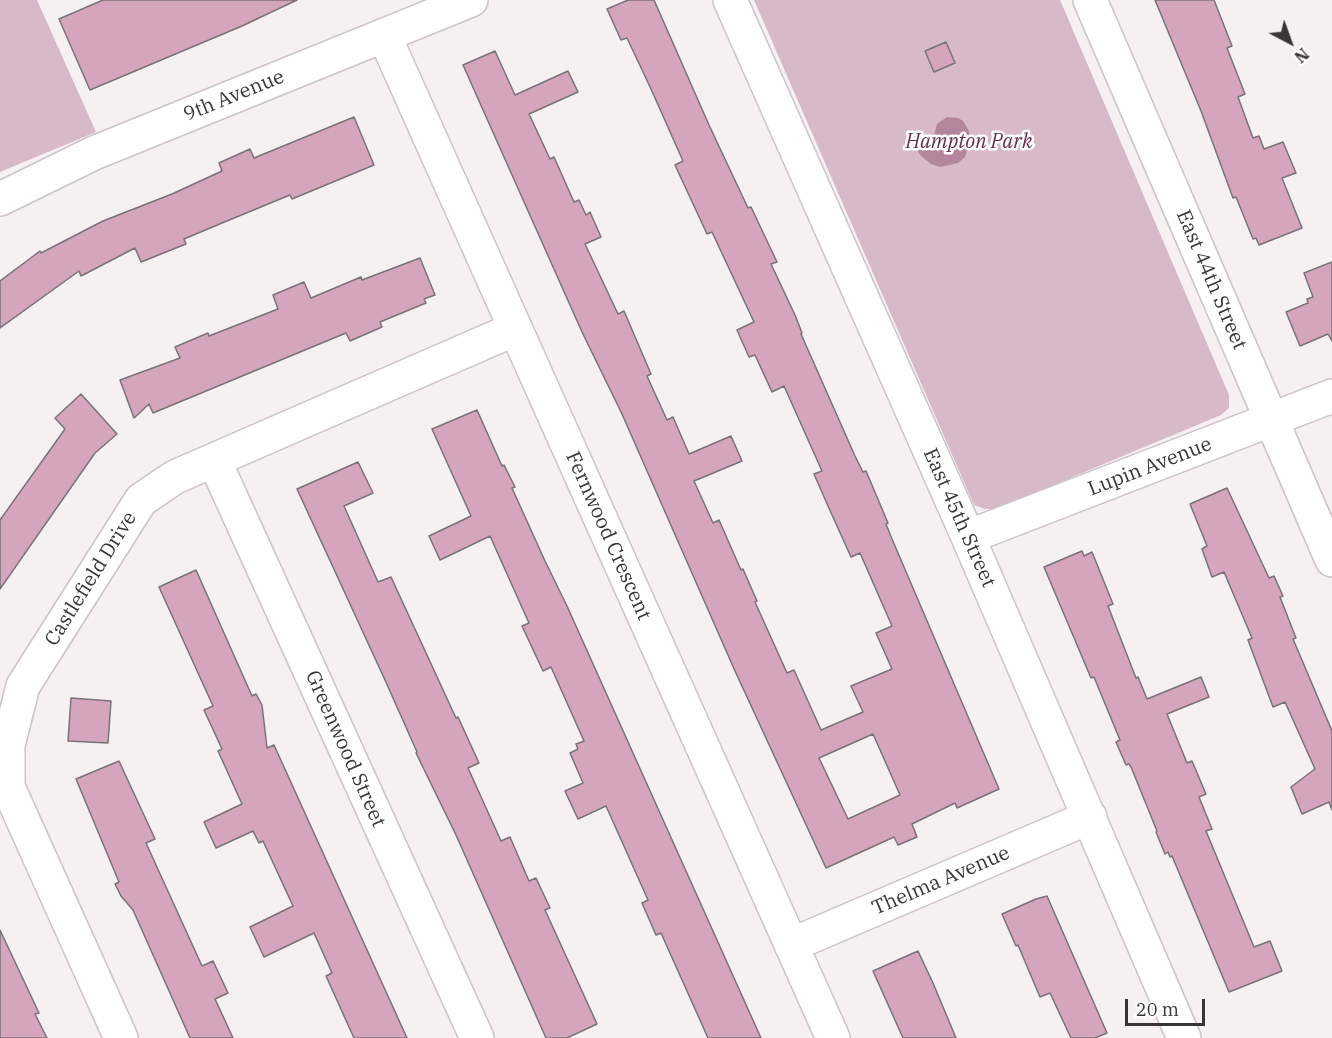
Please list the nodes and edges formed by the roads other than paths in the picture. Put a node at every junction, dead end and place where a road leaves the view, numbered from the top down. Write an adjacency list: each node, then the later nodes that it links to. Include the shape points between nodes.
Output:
1 (471, 0): 4 (street, 9th Avenue)
2 (730, 0): 10 (street, East 45th Street)
3 (1090, 0): 8 (street, East 44th Street)
4 (384, 35): 5 (street, 9th Avenue, via 94,153); 6 (street, Fernwood Crescent)
5 (0, 199)
6 (515, 329): 9 (street, Castlefield Drive); 13 (street, Fernwood Crescent)
7 (1332, 396): 8 (street, Lupin Avenue)
8 (1272, 421): 10 (street, Lupin Avenue); 11 (street, East 44th Street)
9 (214, 460): 14 (street, Castlefield Drive, via 175,477 141,501 23,686 8,746 8,787); 15 (street, Greenwood Street)
10 (968, 537): 12 (street, East 45th Street)
11 (1332, 560)
12 (1090, 817): 13 (street, Thelma Avenue); 17 (street, East 45th Street)
13 (791, 945): 16 (street, Fernwood Crescent)
14 (121, 1038)
15 (477, 1038)
16 (833, 1038)
17 (1184, 1038)

